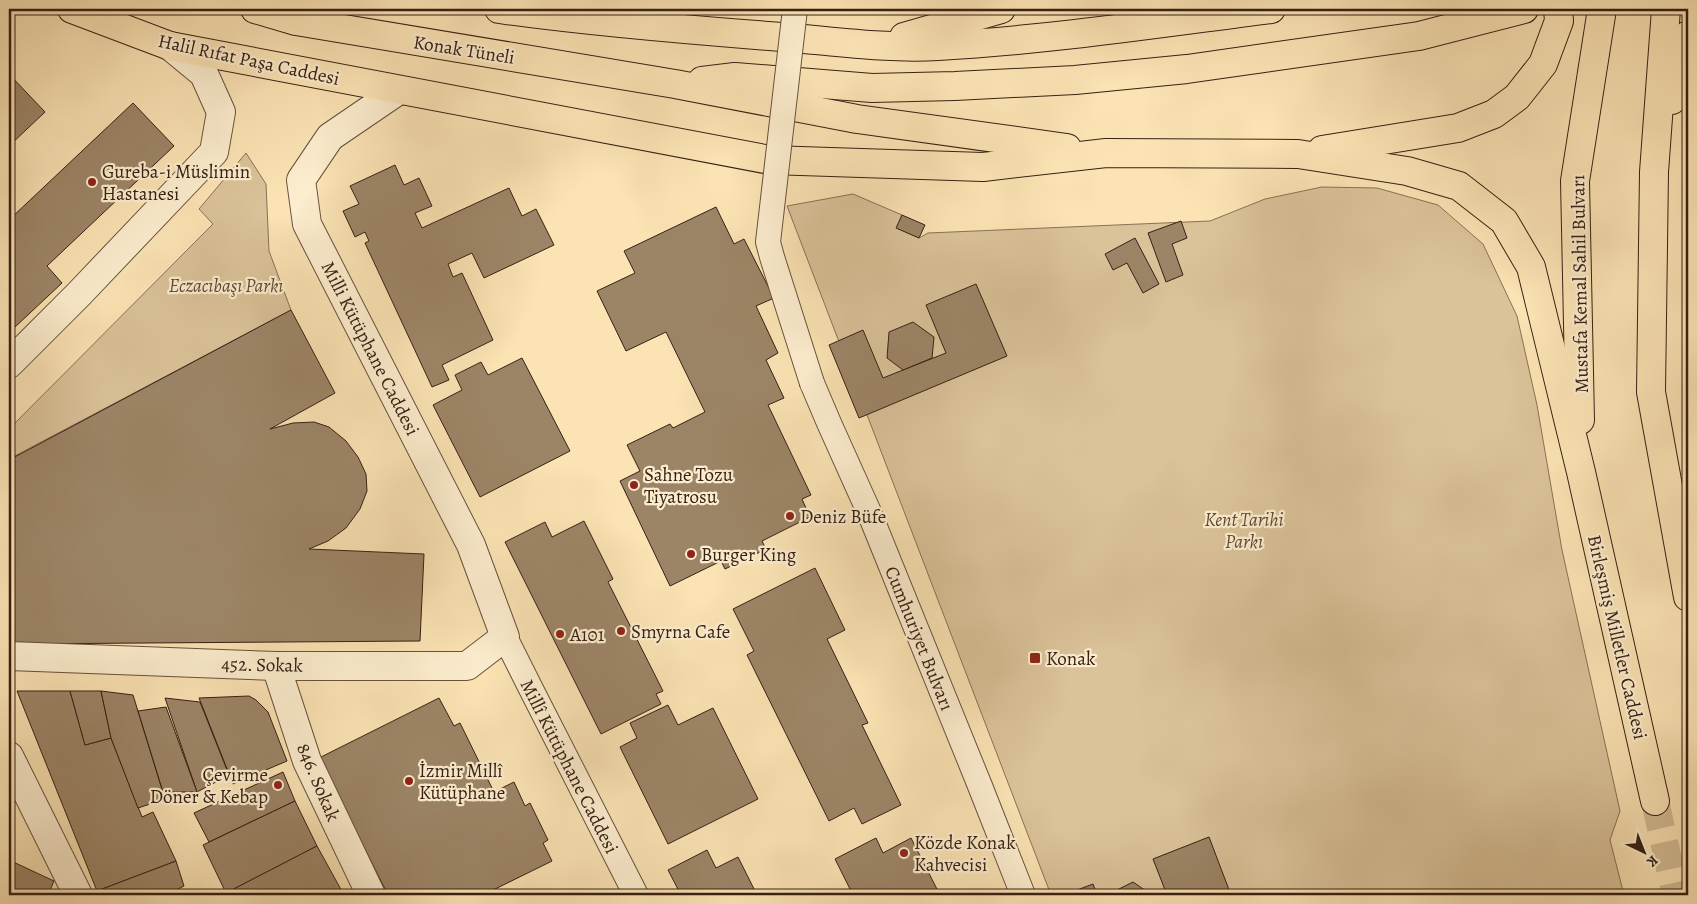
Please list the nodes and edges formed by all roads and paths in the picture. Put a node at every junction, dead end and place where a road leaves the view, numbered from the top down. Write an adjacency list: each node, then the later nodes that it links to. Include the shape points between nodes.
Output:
1 (72, 9): 15 (main road, Halil Rıfat Paşa Caddesi)
2 (255, 9): 16 (main road, Konak Tüneli, via 296,21)
3 (499, 9): 12 (main road)
4 (676, 9): 12 (main road)
5 (795, 9): 32 (street, Cumhuriyet Bulvarı, bridge, via 768,242 812,383 884,548)
6 (1001, 9): 14 (main road)
7 (1271, 9): 14 (main road, via 1061,36 946,45)
8 (1524, 9): 16 (main road, via 1418,36 1187,69 1076,80 872,88 735,77)
9 (1558, 9): 19 (main road, via 1559,21 1543,64 1517,97 1494,114 1458,128)
10 (1602, 9): 22 (main road, Mustafa Kemal Sahil Bulvarı, via 1575,181)
11 (1666, 9): 20 (main road)
12 (744, 35): 14 (main road)
13 (1688, 35): 20 (main road)
14 (879, 45)
15 (170, 46): 17 (main road, Halil Rıfat Paşa Caddesi); 21 (street, via 204,74 221,112 214,152)
16 (675, 84): 18 (main road, via 857,119)
17 (399, 90): 18 (main road, Halil Rıfat Paşa Caddesi, via 770,160 983,168); 24 (street, Milli Kütüphane Caddesi, via 330,136 316,156 301,180 307,224 471,545)
18 (1106, 153): 19 (main road)
19 (1298, 154): 22 (main road, via 1407,171 1459,186 1504,221 1531,267)
20 (1654, 172): 23 (main road, via 1652,392)
21 (9, 364)
22 (1581, 472): 28 (main road, Birleşmiş Milletler Caddesi)
23 (1688, 597)
24 (506, 636): 26 (street, 452. Sokak, via 467,666); 31 (street, Millî Kütüphane Caddesi)
25 (9, 656): 26 (street, 452. Sokak)
26 (276, 666): 30 (street, 846. Sokak, via 307,761)
27 (9, 756): 29 (street)
28 (1655, 801)
29 (78, 895)
30 (371, 895)
31 (636, 895)
32 (1023, 895)

